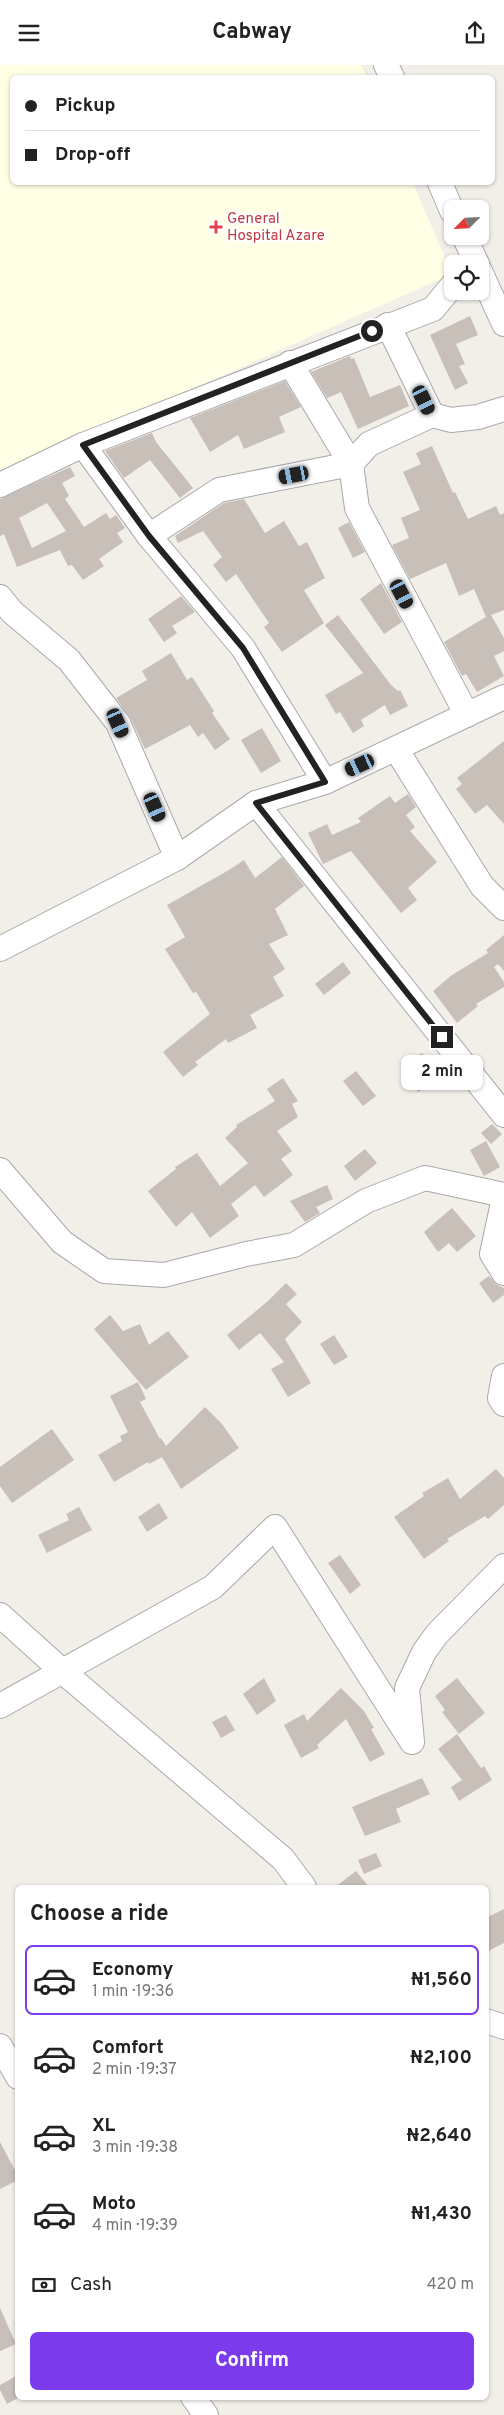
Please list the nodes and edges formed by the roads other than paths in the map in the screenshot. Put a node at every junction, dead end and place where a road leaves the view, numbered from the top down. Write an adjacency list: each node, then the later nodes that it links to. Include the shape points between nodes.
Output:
1 (441, 185): 2 (street)
2 (447, 200)
3 (489, 294): 5 (street)
4 (444, 296): 6 (street, via 433,309)
5 (504, 324)
6 (388, 325): 7 (street); 9 (street)
7 (290, 363): 10 (street); 11 (street)
8 (504, 409): 9 (street, via 478,417 451,420)
9 (432, 415): 11 (street, via 369,444)
10 (83, 445): 12 (street); 13 (street)
11 (352, 464): 13 (street, via 218,490); 16 (street, via 357,508)
12 (0, 485)
13 (149, 536): 18 (street, via 243,648)
14 (0, 597): 20 (street, via 12,612 69,660 118,723)
15 (504, 697): 16 (street)
16 (467, 715): 17 (street)
17 (396, 749): 18 (street); 21 (street, via 482,886)
18 (325, 782): 19 (street)
19 (256, 803): 20 (street); 23 (street)
20 (177, 858): 22 (street)
21 (504, 908)
22 (0, 949)
23 (504, 1115)
24 (0, 1169): 25 (street, via 62,1242 104,1271 164,1275 294,1245 366,1201 424,1178)
25 (504, 1197): 26 (street, via 492,1254)
26 (504, 1273)
27 (504, 1376): 28 (street, via 500,1398)
28 (504, 1403)
29 (504, 1566): 31 (street, via 437,1634 424,1652 407,1688 412,1742 275,1527 213,1587)
30 (0, 1615): 31 (street)
31 (61, 1670): 32 (street); 33 (street, via 283,1859)
32 (0, 1706)
33 (302, 1885)
34 (489, 2022): 35 (street)
35 (504, 2027)
36 (0, 2047): 37 (street)
37 (15, 2072)
38 (194, 2400): 39 (street)
39 (206, 2415)

